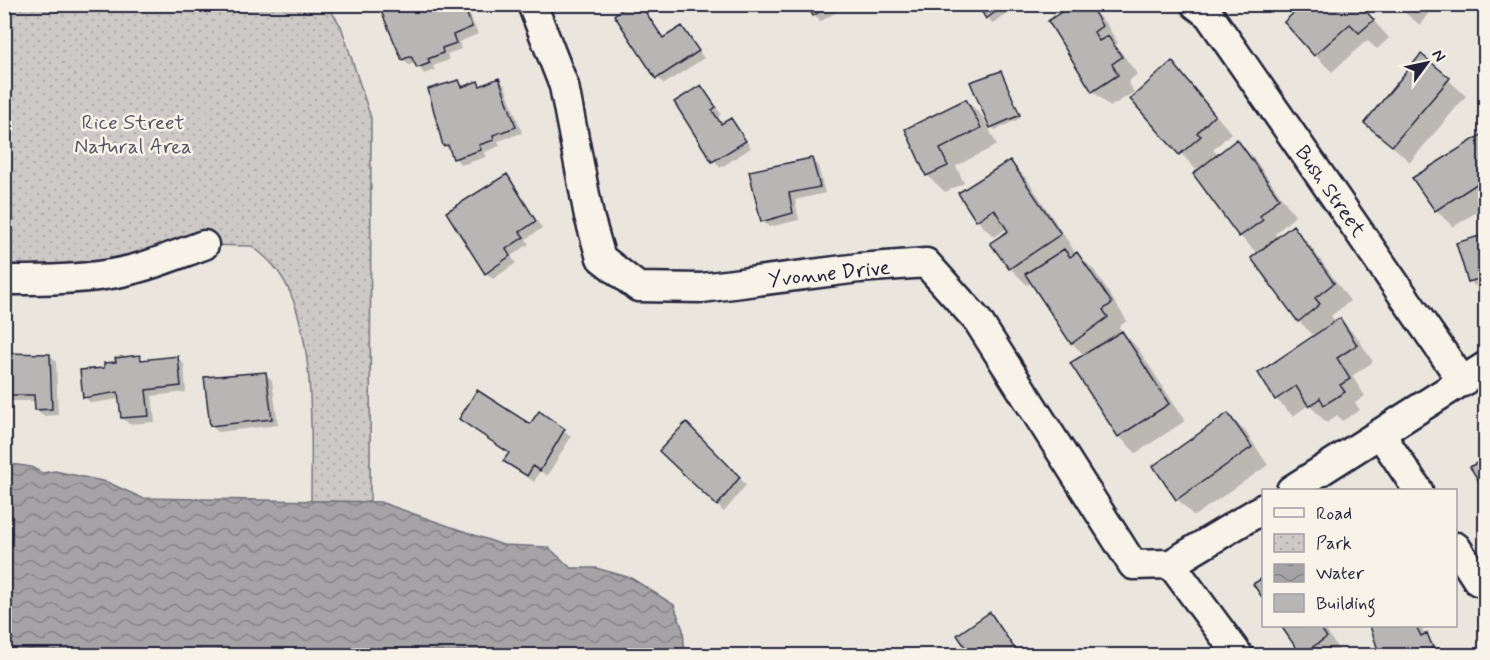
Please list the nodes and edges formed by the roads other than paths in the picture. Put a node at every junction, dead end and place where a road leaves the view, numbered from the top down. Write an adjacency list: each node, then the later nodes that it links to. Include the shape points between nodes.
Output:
1 (532, 4): 11 (street, Yvonne Drive, via 564,86 589,216 602,258 638,287 702,288 926,263 978,321 1133,565)
2 (1195, 4): 5 (street, Bush Street, via 1209,15)
3 (204, 245): 4 (street, via 112,274)
4 (4, 280)
5 (1474, 374): 6 (street)
6 (1381, 435): 7 (street); 8 (street)
7 (1293, 489)
8 (1417, 489)
9 (1262, 509): 11 (street)
10 (1457, 550): 12 (street)
11 (1171, 564): 13 (street)
12 (1478, 581)
13 (1239, 656)

